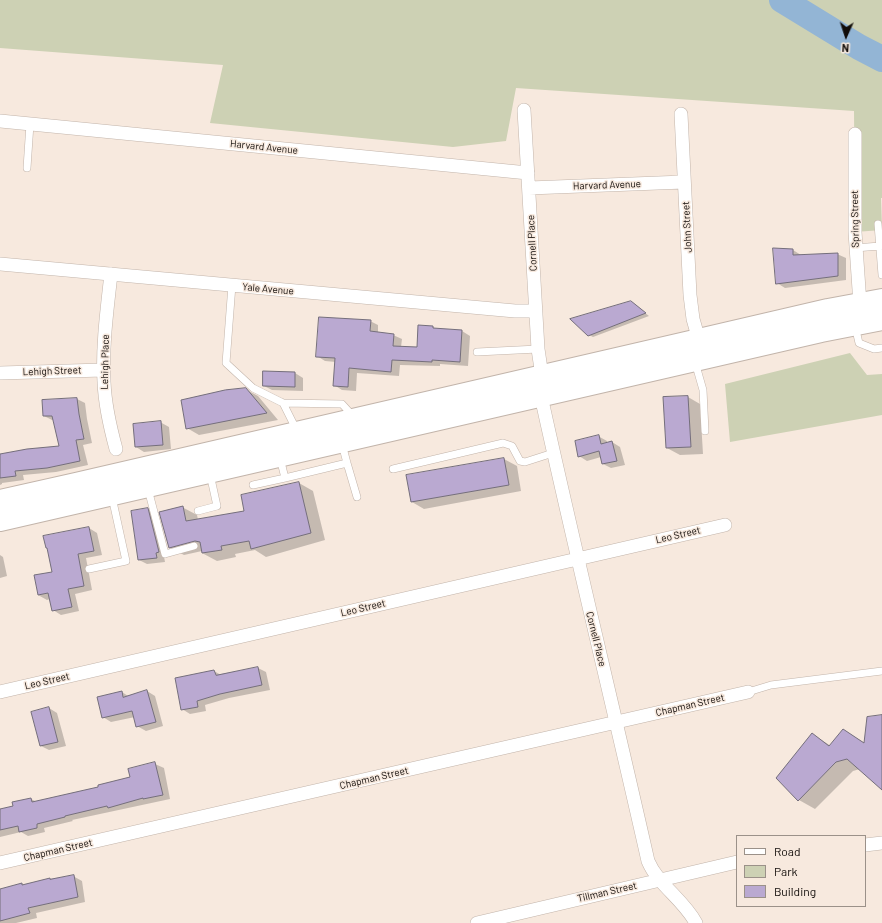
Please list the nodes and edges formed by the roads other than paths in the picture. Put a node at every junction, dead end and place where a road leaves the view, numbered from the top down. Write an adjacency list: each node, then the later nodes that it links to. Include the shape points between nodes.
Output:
1 (524, 110): 7 (street, Cornell Place)
2 (681, 114): 8 (street, John Street)
3 (0, 121): 4 (street, Harvard Avenue)
4 (30, 124): 6 (lane); 7 (street, Harvard Avenue)
5 (854, 134): 12 (street, Spring Street)
6 (27, 168)
7 (528, 173): 9 (street, Cornell Place)
8 (684, 182): 9 (street, Harvard Avenue); 23 (street, John Street, via 690,300)
9 (529, 188): 18 (street, Cornell Place)
10 (878, 224): 11 (lane)
11 (880, 246): 12 (lane); 15 (lane)
12 (855, 248): 19 (street, Spring Street)
13 (0, 264): 14 (street, Yale Avenue)
14 (110, 274): 16 (street, Yale Avenue); 25 (street, Lehigh Place)
15 (882, 275)
16 (232, 285): 18 (street, Yale Avenue); 28 (lane, via 226,363 254,388)
17 (882, 300): 19 (highway)
18 (535, 311): 22 (street, Cornell Place)
19 (857, 314): 20 (highway); 21 (lane, via 859,343 874,349); 23 (highway)
20 (882, 319)
21 (882, 348)
22 (538, 349): 24 (lane); 27 (street, Cornell Place)
23 (697, 350): 27 (highway); 30 (lane)
24 (477, 352)
25 (103, 370): 26 (street, Lehigh Street); 33 (street, Lehigh Place, via 107,408)
26 (0, 373)
27 (541, 386): 29 (highway); 32 (highway); 34 (street, Cornell Place)
28 (283, 403): 29 (lane, via 342,404); 31 (lane)
29 (356, 419): 31 (highway)
30 (705, 430)
31 (298, 432): 44 (highway)
32 (342, 442): 35 (highway); 36 (lane)
33 (116, 449)
34 (553, 454): 37 (lane, via 525,462 520,461 512,446 503,444); 49 (street, Cornell Place)
35 (280, 456): 38 (highway); 39 (lane)
36 (347, 463): 39 (lane); 43 (lane)
37 (393, 469)
38 (209, 472): 41 (highway); 45 (lane, via 217,506)
39 (285, 478): 40 (lane)
40 (253, 485)
41 (148, 486): 42 (highway); 48 (lane, via 165,554)
42 (111, 495): 46 (highway); 50 (lane, via 126,561)
43 (357, 497)
44 (0, 500)
45 (198, 511)
46 (0, 520)
47 (725, 524): 49 (street, Leo Street)
48 (194, 546)
49 (577, 559): 52 (street, Leo Street); 54 (street, Cornell Place)
50 (88, 569)
51 (882, 671): 53 (lane, via 771,685)
52 (0, 692)
53 (748, 692): 54 (street, Chapman Street)
54 (616, 722): 58 (street, Chapman Street); 59 (street, Cornell Place, via 648,861 652,872)
55 (882, 843): 56 (street)
56 (866, 845)
57 (736, 862): 59 (street, Tillman Street)
58 (0, 863)
59 (659, 880): 60 (street, Tillman Street); 61 (street, Cornell Place, via 690,912)
60 (477, 923)
61 (696, 923)

